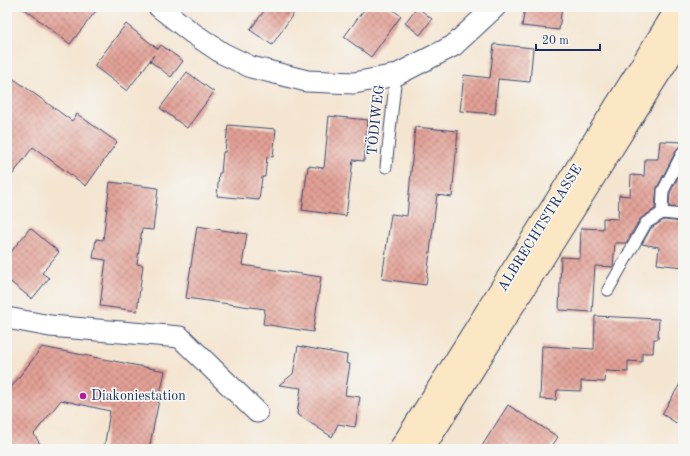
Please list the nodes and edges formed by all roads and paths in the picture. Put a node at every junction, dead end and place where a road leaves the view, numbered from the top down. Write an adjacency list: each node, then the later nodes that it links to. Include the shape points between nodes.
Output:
1 (159, 7): 5 (street, via 222,53 251,67 307,81 354,83)
2 (496, 7): 5 (street, via 453,46)
3 (678, 7): 4 (main road, ALBRECHTSTRASSE)
4 (678, 33): 13 (main road, ALBRECHTSTRASSE); 14 (main road, ALBRECHTSTRASSE)
5 (396, 75): 7 (lane, TÖDIWEG)
6 (683, 152): 8 (lane, via 663,191)
7 (386, 168)
8 (662, 213): 9 (lane); 10 (lane, via 646,223)
9 (683, 215)
10 (608, 290)
11 (7, 318): 12 (street, via 50,326 180,337)
12 (257, 412)
13 (400, 449)
14 (424, 449)

